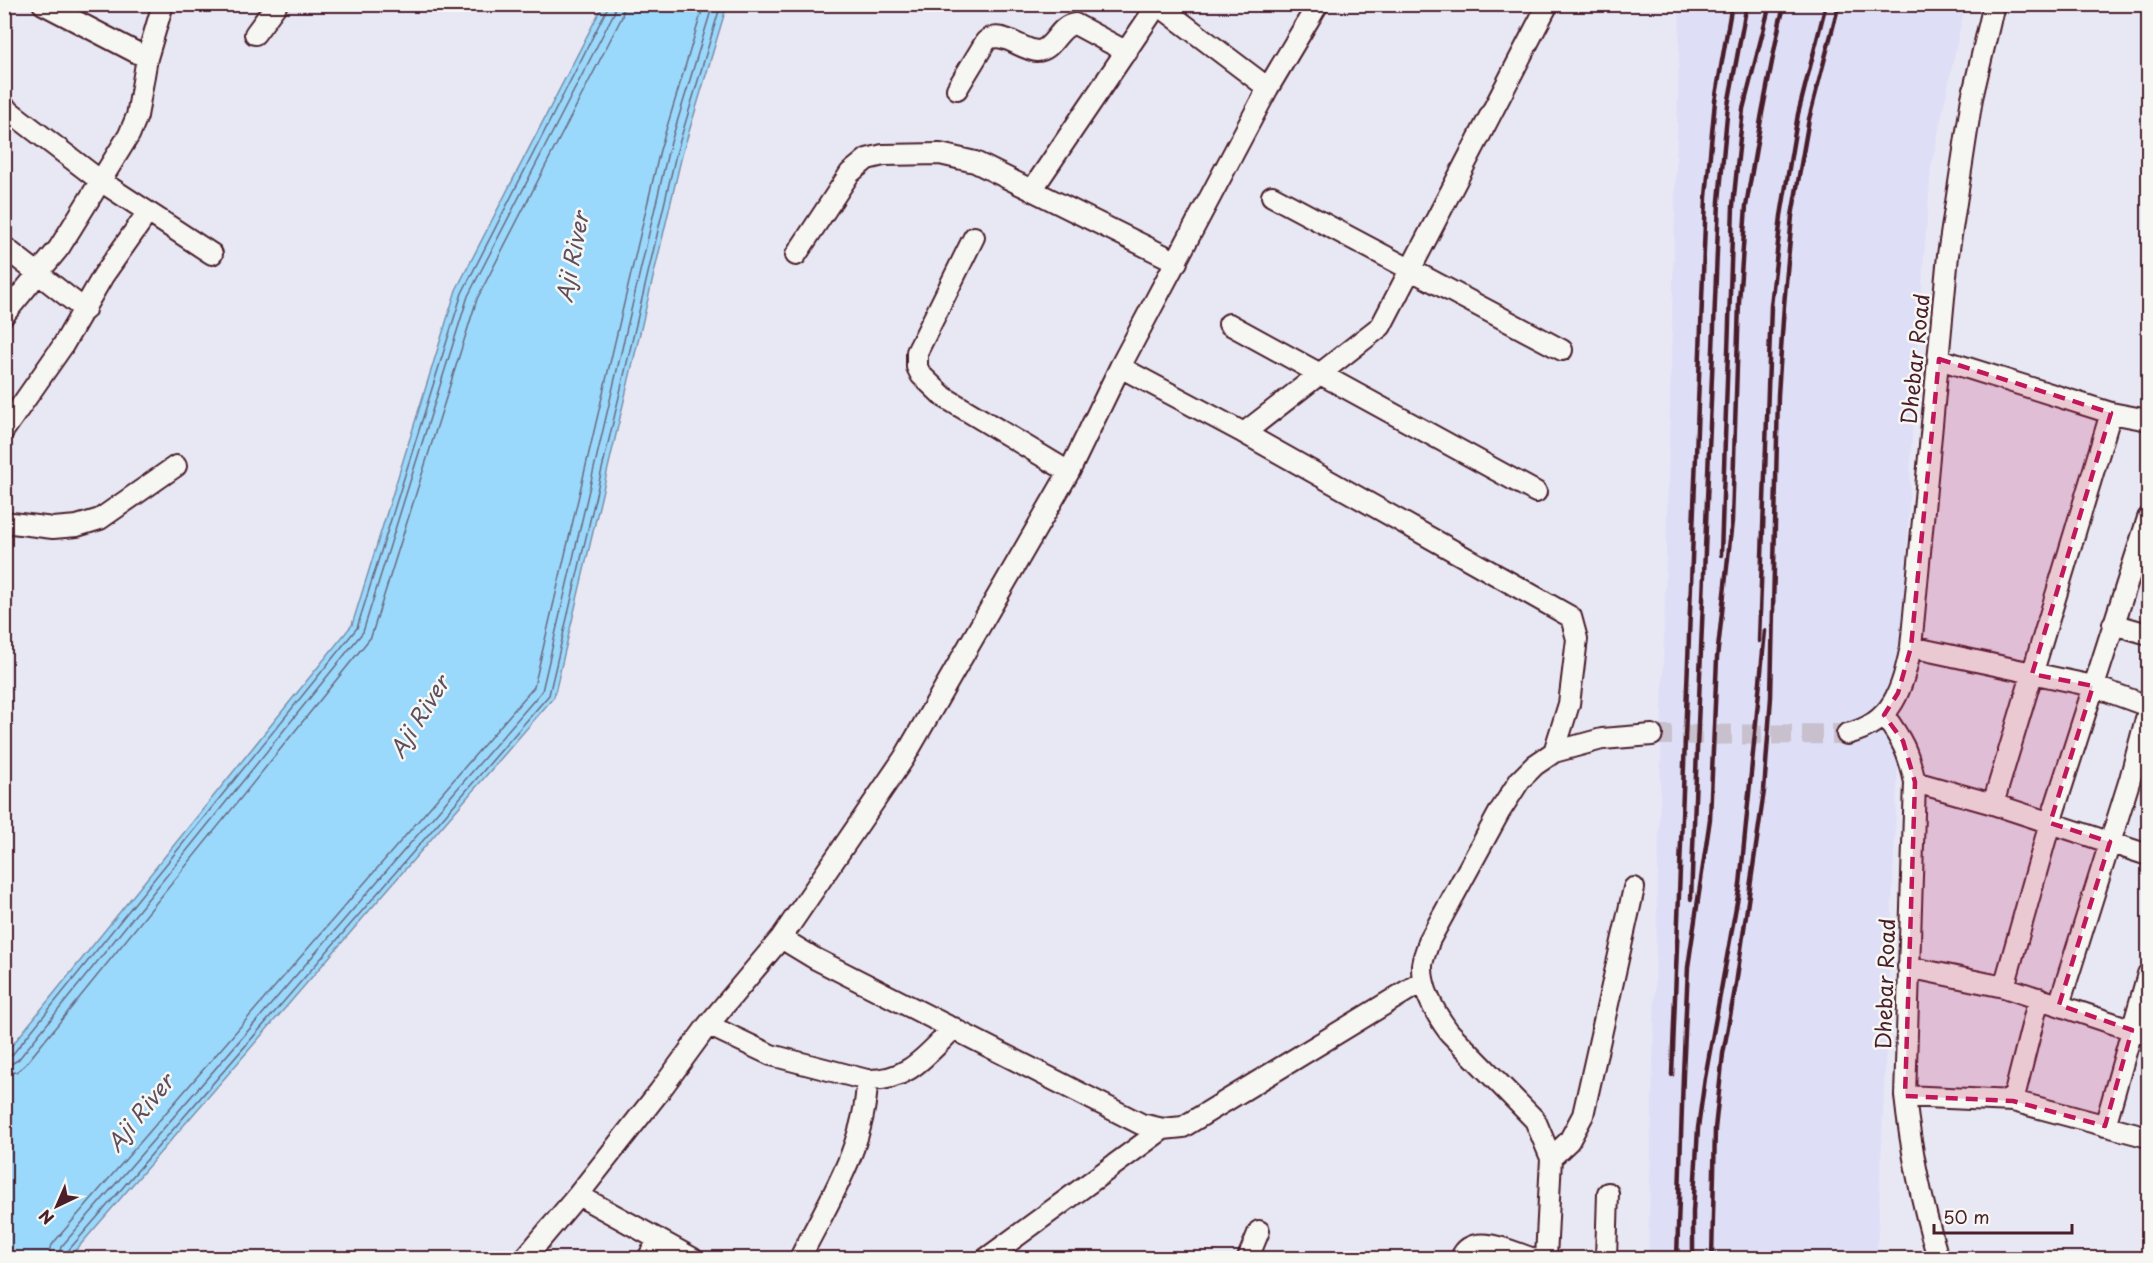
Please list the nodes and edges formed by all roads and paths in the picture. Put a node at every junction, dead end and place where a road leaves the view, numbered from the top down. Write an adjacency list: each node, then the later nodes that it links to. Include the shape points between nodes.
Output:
1 (43, 4): 10 (street)
2 (164, 4): 10 (street)
3 (1318, 4): 11 (street)
4 (1548, 4): 23 (street)
5 (1994, 4): 29 (street, Dhebar Road, via 1970,109 1948,255)
6 (1158, 5): 9 (street); 11 (street)
7 (272, 6): 8 (street)
8 (255, 34)
9 (1127, 52): 12 (street, via 1075,24 1065,27 1041,50 990,37); 15 (street)
10 (147, 58): 14 (street, via 137,116)
11 (1268, 88): 22 (street)
12 (957, 89)
13 (4, 107): 14 (street)
14 (102, 182): 17 (street); 24 (street)
15 (1032, 190): 21 (street, via 975,162 940,154 867,159 850,173); 22 (street)
16 (1272, 196): 23 (street)
17 (148, 212): 20 (street); 25 (street, via 103,276)
18 (974, 237): 37 (street, via 918,352 917,367 944,397)
19 (4, 247): 24 (street)
20 (212, 254)
21 (796, 255)
22 (1177, 262): 30 (street)
23 (1410, 269): 28 (street); 31 (street, via 1381,326)
24 (40, 273): 25 (street); 26 (street)
25 (85, 310): 34 (street)
26 (4, 315)
27 (1229, 324): 31 (street)
28 (1562, 350)
29 (1939, 359): 32 (street); 43 (street, Dhebar Road)
30 (1120, 367): 35 (street); 37 (street)
31 (1321, 373): 35 (street); 38 (street)
32 (2111, 413): 33 (street); 44 (street)
33 (2148, 420)
34 (4, 430)
35 (1244, 433): 51 (street, via 1571,617 1577,639 1569,704)
36 (176, 466): 40 (street, via 100,519 53,528)
37 (1069, 472): 59 (street, via 904,758)
38 (1536, 492)
39 (2148, 518): 41 (street)
40 (4, 522)
41 (2113, 624): 42 (street); 45 (street)
42 (2148, 634)
43 (1911, 647): 44 (street); 48 (street, Dhebar Road, via 1905,677)
44 (2032, 674): 45 (street); 54 (street)
45 (2093, 686): 46 (street); 55 (street)
46 (2148, 706)
47 (2148, 711): 53 (street)
48 (1884, 715): 49 (street, Dhebar Road, via 1869,727); 52 (street, Dhebar Road, via 1903,741)
49 (1847, 734)
50 (1652, 735): 51 (street, via 1602,739)
51 (1554, 752): 62 (street, via 1520,780 1500,811 1429,941 1422,963)
52 (1915, 782): 54 (street); 60 (street, Dhebar Road)
53 (2139, 782): 56 (street)
54 (1993, 804): 55 (street)
55 (2050, 823): 56 (street); 63 (street)
56 (2110, 842): 57 (street); 65 (street)
57 (2148, 855)
58 (1634, 888): 75 (street, via 1583,1115 1569,1141)
59 (781, 938): 66 (street); 67 (street)
60 (1908, 967): 63 (street); 70 (street, Dhebar Road)
61 (2148, 974): 68 (street)
62 (1423, 981): 73 (street, via 1183,1127); 75 (street, via 1449,1032 1535,1120)
63 (2004, 987): 64 (street)
64 (2039, 998): 65 (street); 71 (street)
65 (2059, 1005): 68 (street)
66 (708, 1025): 69 (street, via 771,1055); 77 (street)
67 (954, 1028): 69 (street, via 900,1076); 73 (street, via 1141,1124)
68 (2140, 1032): 72 (street)
69 (867, 1080): 83 (street, via 860,1134)
70 (1905, 1096): 71 (street); 90 (street, Dhebar Road, via 1917,1182)
71 (2013, 1101): 72 (street)
72 (2105, 1126): 74 (street)
73 (1163, 1129): 84 (street)
74 (2148, 1137)
75 (1551, 1158): 88 (street)
76 (1608, 1193): 89 (street)
77 (578, 1196): 79 (street); 80 (street)
78 (1259, 1231): 85 (street)
79 (659, 1240): 81 (street); 82 (street)
80 (525, 1258)
81 (648, 1258)
82 (692, 1258)
83 (800, 1258)
84 (987, 1258)
85 (1248, 1258)
86 (1461, 1258): 87 (street, via 1473,1246 1488,1245)
87 (1531, 1258)
88 (1546, 1258)
89 (1606, 1258)
90 (1938, 1258)

